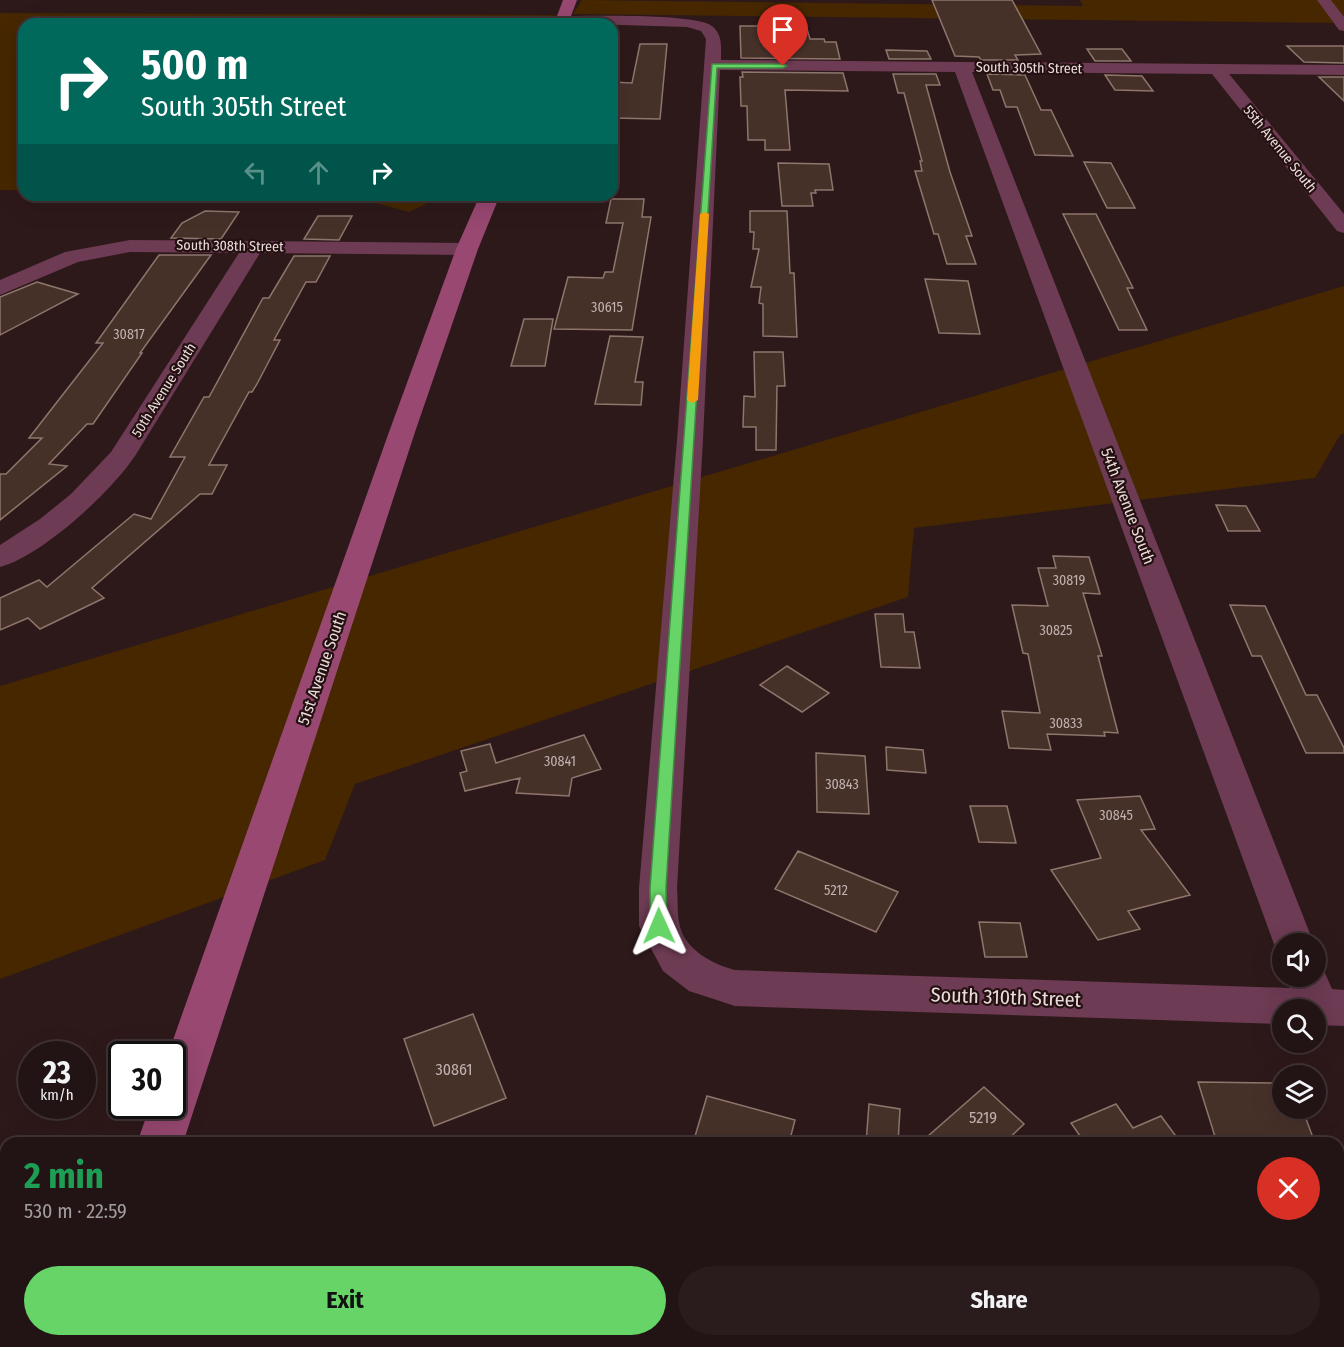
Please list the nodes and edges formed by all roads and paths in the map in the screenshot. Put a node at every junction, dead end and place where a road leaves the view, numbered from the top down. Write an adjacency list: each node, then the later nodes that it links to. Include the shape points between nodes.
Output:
1 (1324, 0): 5 (street)
2 (564, 15): 3 (street)
3 (609, 18)
4 (618, 19): 6 (street, via 709,29 714,39)
5 (1344, 27)
6 (714, 66): 7 (street, South 305th Street); 17 (street, South 310th Street, via 658,888 659,926 676,959 704,979 735,988)
7 (962, 68): 8 (street, South 305th Street); 16 (street, 54th Avenue South)
8 (1217, 70): 9 (street, South 305th Street); 11 (street, 55th Avenue South)
9 (1344, 70)
10 (487, 201): 13 (main road, 51st Avenue South)
11 (1344, 227)
12 (254, 246): 13 (street, South 308th Street); 14 (street, South 308th Street, via 157,245 110,249 57,262); 15 (street, 50th Avenue South, via 122,456 98,486 59,520)
13 (467, 249): 18 (main road, 51st Avenue South)
14 (0, 288)
15 (0, 558)
16 (1290, 933)
17 (1323, 997)
18 (162, 1137)

